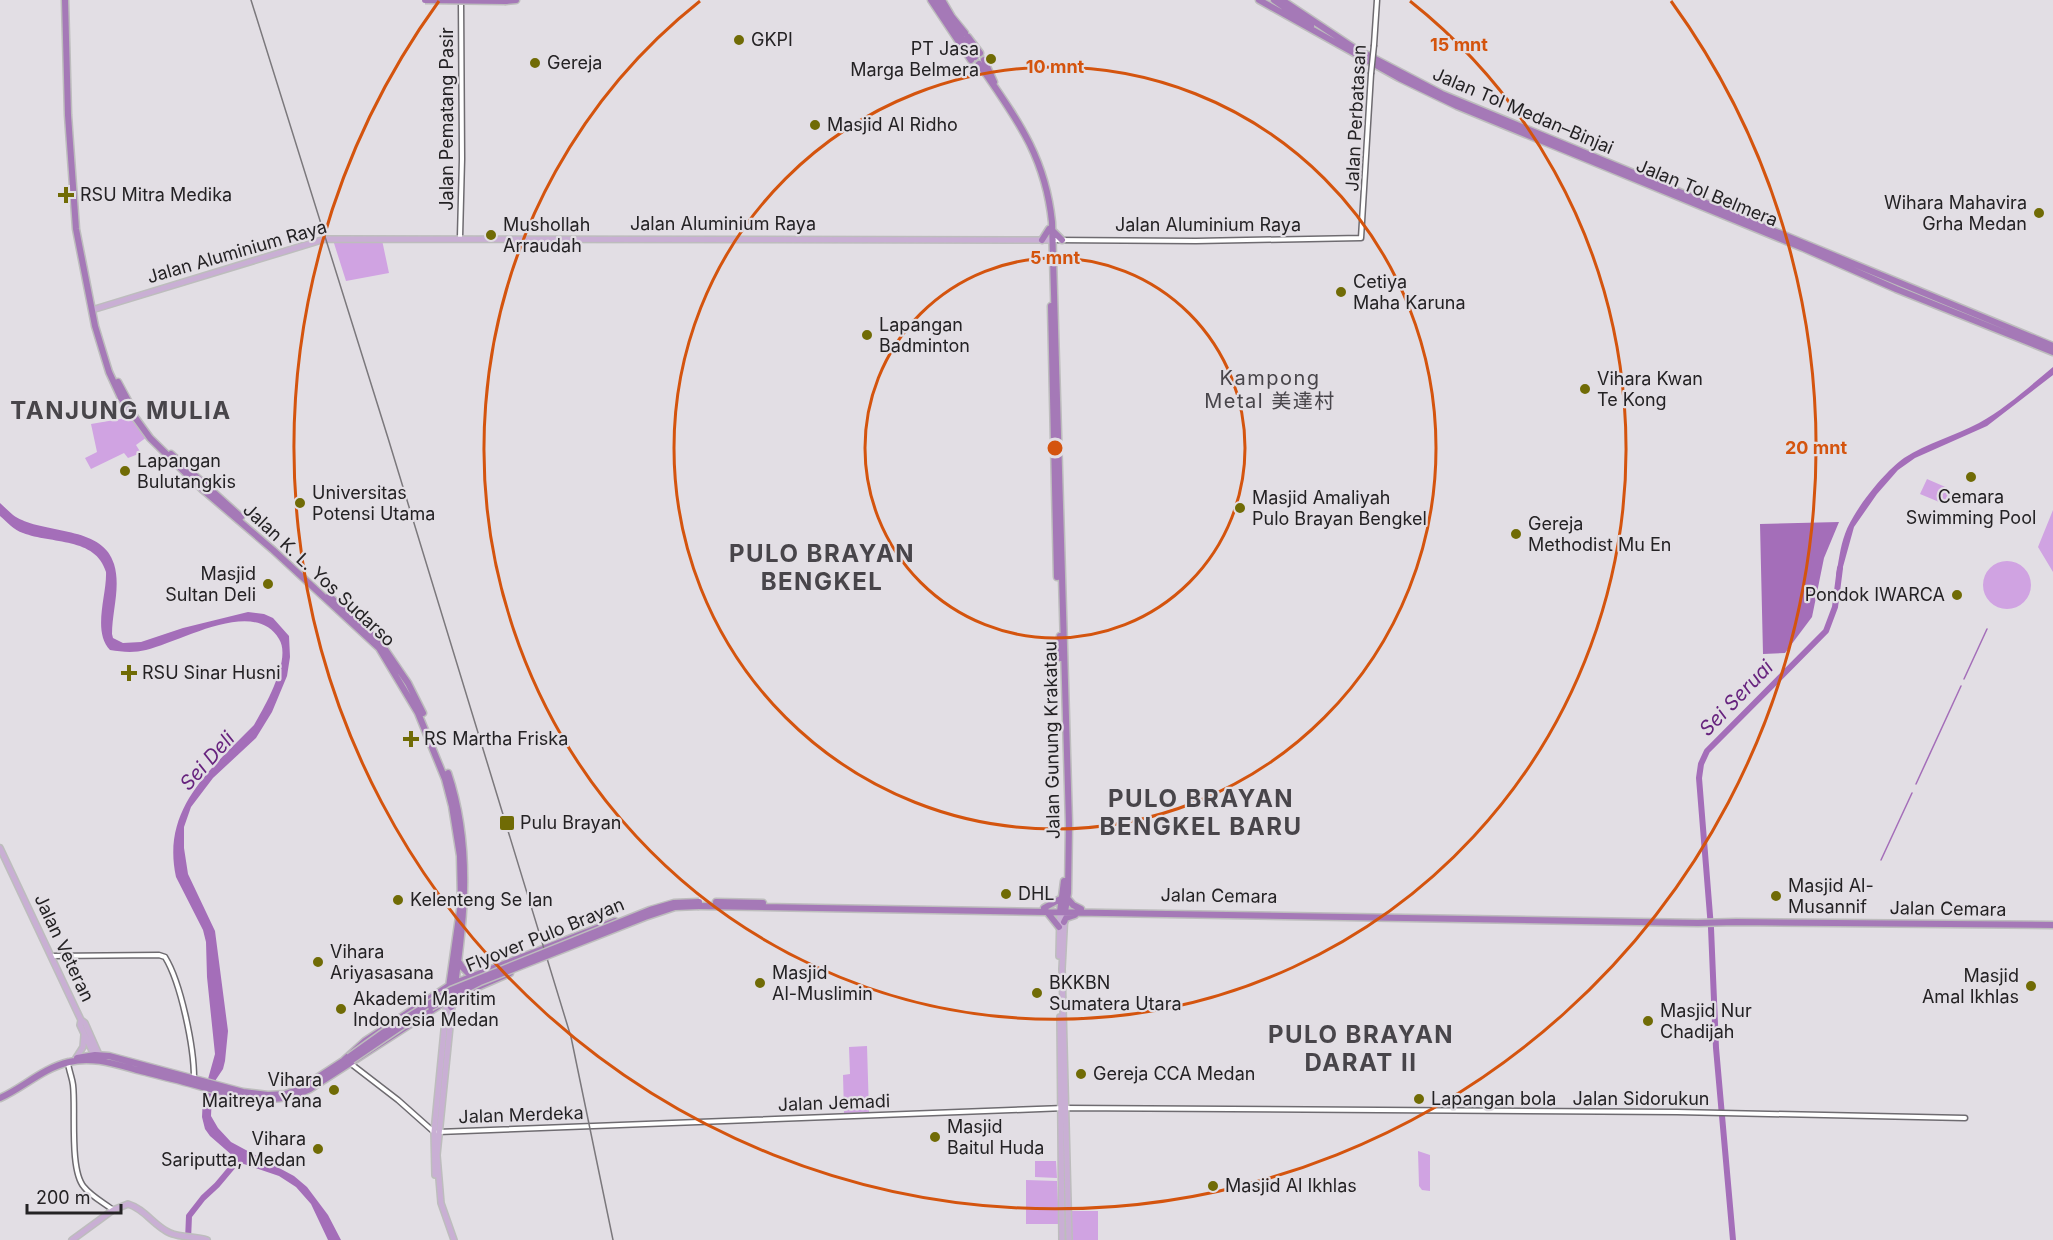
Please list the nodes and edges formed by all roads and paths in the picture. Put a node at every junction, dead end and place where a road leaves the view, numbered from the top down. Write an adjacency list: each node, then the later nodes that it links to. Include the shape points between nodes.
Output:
1 (67, 0): 24 (highway, Jalan K. L. Yos Sudarso, via 68,115 76,229)
2 (425, 0): 4 (highway, bridge)
3 (461, 0): 20 (street, Jalan Pematang Pasir)
4 (506, 0): 5 (highway)
5 (516, 0)
6 (929, 0): 18 (highway)
7 (940, 0): 16 (highway)
8 (1253, 0): 14 (highway)
9 (1259, 0): 14 (highway)
10 (1274, 0): 17 (highway)
11 (1282, 0): 15 (highway, Jalan Tol Medan–Binjai)
12 (1288, 0): 15 (highway)
13 (1377, 0): 21 (street, Jalan Perbatasan, bridge)
14 (1308, 29): 17 (highway)
15 (1323, 29): 25 (highway, Jalan Tol Medan–Binjai, via 1442,94)
16 (964, 34): 18 (highway); 18 (highway)
17 (1354, 54): 26 (highway, Jalan Tol Belmera, via 1467,110)
18 (975, 57)
19 (1051, 230): 19 (highway, via 1045,191 1031,153 980,64 1028,137 1042,170); 22 (highway); 22 (highway, Jalan Gunung Krakatau); 23 (highway)
20 (460, 237): 22 (main road, Jalan Aluminium Raya); 24 (main road, Jalan Aluminium Raya, via 325,239)
21 (1361, 238): 23 (street, Jalan Aluminium Raya)
22 (1048, 240): 23 (street, Jalan Aluminium Raya); 28 (highway, Jalan Gunung Krakatau)
23 (1062, 240)
24 (93, 310): 39 (highway, Jalan K. L. Yos Sudarso, via 116,379 155,439 380,642 408,683 444,763 462,833 465,899); 43 (highway, Jalan K. L. Yos Sudarso, via 99,343 117,389 150,438 379,648 418,713 442,769 460,856 460,903)
25 (2053, 346)
26 (2053, 352)
27 (0, 848): 37 (main road, Jalan Veteran)
28 (1065, 898): 30 (highway); 31 (highway, Jalan Gunung Krakatau); 32 (highway)
29 (701, 904): 30 (highway, Jalan Cemara); 35 (highway, Jalan Cemara, via 673,901); 36 (highway, Jalan Cemara, via 666,912); 54 (highway, Flyover Pulo Brayan, bridge, via 674,903 650,910 472,981 437,998)
30 (1046, 910): 31 (highway, Jalan Cemara); 34 (highway)
31 (1063, 910): 32 (highway, Jalan Cemara); 34 (main road, Jalan Gunung Krakatau)
32 (1079, 911): 33 (highway, Jalan Cemara); 34 (highway)
33 (2052, 924)
34 (1062, 925): 58 (main road, Jalan Gunung Krakatau)
35 (589, 931): 36 (highway); 38 (highway, Jalan Cemara)
36 (592, 940): 41 (highway, Jalan Cemara)
37 (52, 956): 50 (main road, Jalan Veteran); 55 (street, via 165,957 176,983)
38 (514, 959): 40 (highway, Jalan Cemara); 41 (highway)
39 (458, 960): 44 (highway); 45 (highway, Jalan K. L. Yos Sudarso)
40 (504, 963): 42 (highway, via 510,967); 44 (highway, Jalan Cemara)
41 (518, 970): 42 (highway, Jalan Cemara)
42 (508, 974): 47 (highway, Jalan Cemara, via 465,991)
43 (451, 975): 45 (highway, Jalan K. L. Yos Sudarso); 46 (highway)
44 (471, 976): 45 (highway, Jalan Cemara)
45 (452, 984): 46 (highway, Jalan Cemara); 47 (highway, Jalan K. L. Yos Sudarso)
46 (439, 991): 54 (highway, via 365,1041)
47 (450, 1002): 48 (highway, Jalan Cemara); 49 (main road, Jalan K. L. Yos Sudarso); 61 (main road, Jalan K. L. Yos Sudarso)
48 (433, 1009): 49 (main road); 54 (highway, Jalan Cemara, via 371,1051)
49 (446, 1015): 61 (main road, Jalan K. L. Yos Sudarso)
50 (81, 1020): 51 (main road); 52 (main road, Jalan Veteran)
51 (83, 1032): 52 (main road, Jalan Veteran); 53 (main road, via 83,1047)
52 (98, 1058): 53 (highway); 55 (highway); 56 (highway)
53 (72, 1060): 57 (highway); 62 (street, via 69,1072 80,1179 83,1186)
54 (349, 1060): 56 (highway, via 310,1089 281,1100 258,1100); 61 (street)
55 (194, 1078): 56 (highway)
56 (202, 1084)
57 (2, 1096)
58 (1063, 1108): 59 (street, Jalan Sidorukun); 60 (street, Jalan Jemadi); 66 (main road, Jalan Gunung Krakatau); 67 (main road, Jalan Gunung Krakatau)
59 (1965, 1118)
60 (604, 1125): 61 (street, Jalan Merdeka)
61 (436, 1132): 65 (main road, Jalan K. L. Yos Sudarso, via 434,1165 444,1224)
62 (113, 1210): 63 (main road); 64 (main road, via 124,1204 132,1205 165,1230)
63 (72, 1240)
64 (207, 1240)
65 (452, 1240)
66 (1062, 1240)
67 (1069, 1240)

